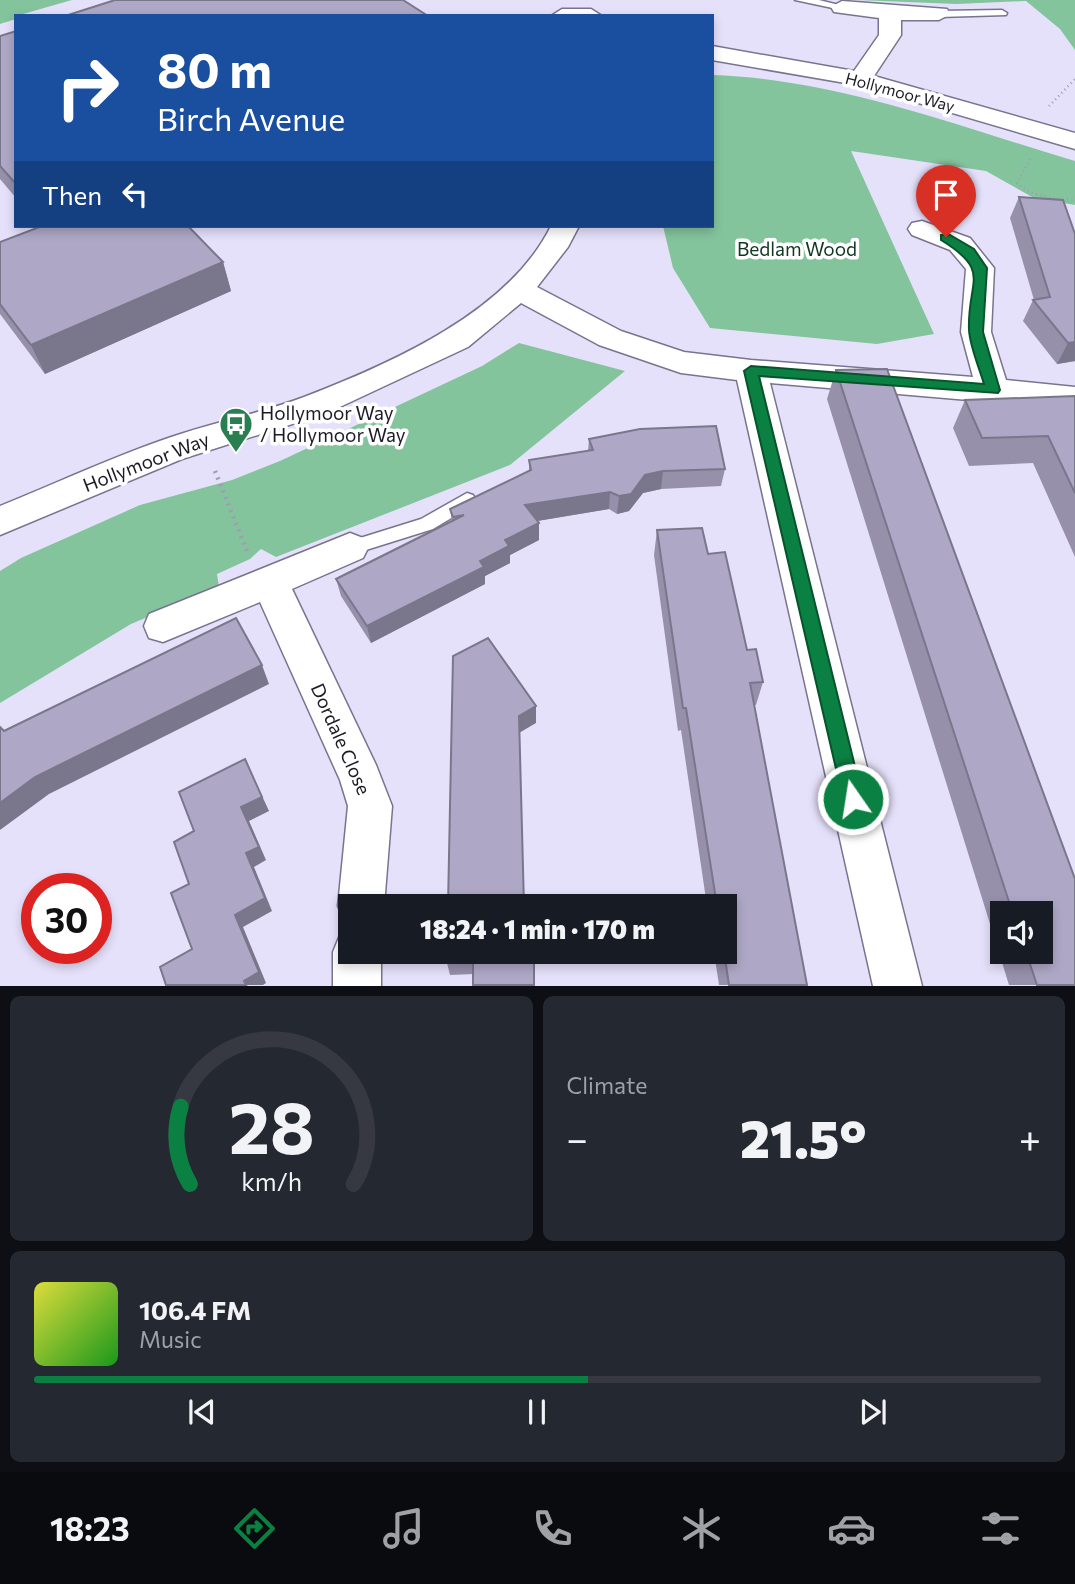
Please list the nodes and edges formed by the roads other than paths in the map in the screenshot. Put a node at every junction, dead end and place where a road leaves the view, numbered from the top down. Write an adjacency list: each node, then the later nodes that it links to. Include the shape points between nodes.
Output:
1 (800, 0): 2 (lane)
2 (842, 7): 3 (street)
3 (890, 13): 5 (street); 7 (street, via 890,35)
4 (1002, 13): 5 (lane)
5 (939, 14)
6 (716, 55): 7 (street, Hollymoor Way)
7 (860, 79): 8 (street, Hollymoor Way)
8 (1075, 141)
9 (564, 228): 11 (street, Hollymoor Way)
10 (922, 229): 13 (street, via 960,244 980,268 976,332)
11 (519, 290): 12 (street, via 610,338 681,362); 16 (street, Hollymoor Way, via 457,340 315,405 170,450)
12 (751, 371): 13 (street); 23 (street)
13 (993, 390): 14 (street)
14 (1075, 398)
15 (467, 499): 17 (lane, via 427,524)
16 (0, 521)
17 (350, 548): 18 (street)
18 (268, 580): 19 (street); 20 (street, Dordale Close, via 370,806)
19 (163, 626)
20 (362, 894)
21 (357, 964): 22 (street)
22 (356, 985)
23 (898, 985)

